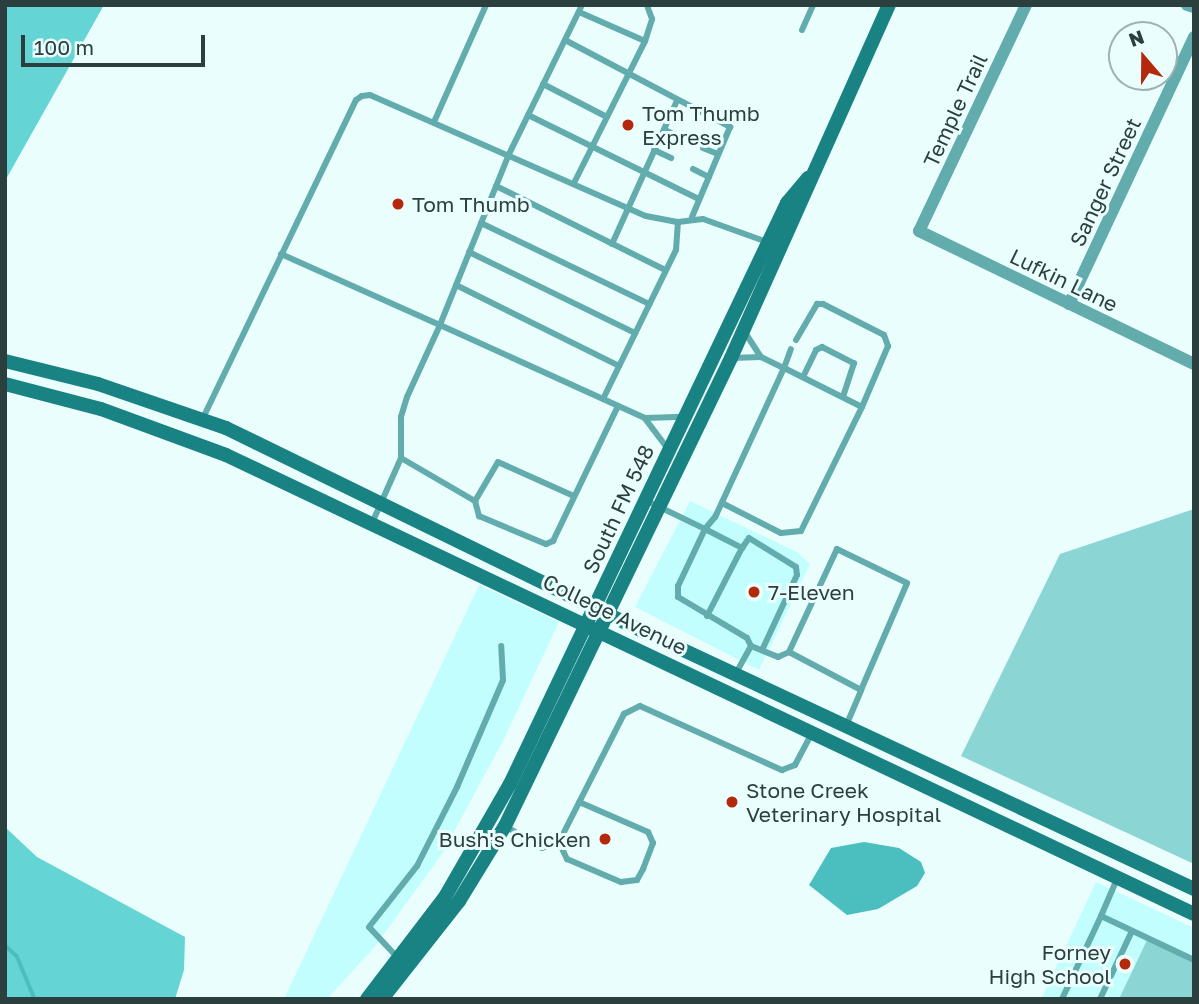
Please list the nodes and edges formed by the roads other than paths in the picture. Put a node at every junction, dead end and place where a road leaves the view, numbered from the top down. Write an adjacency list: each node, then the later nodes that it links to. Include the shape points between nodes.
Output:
1 (486, 5): 18 (lane)
2 (647, 5): 12 (lane, via 652,19)
3 (813, 5): 9 (lane)
4 (889, 5): 39 (main road, South FM 548)
5 (1026, 5): 37 (street, Temple Trail)
6 (1187, 5): 7 (street)
7 (1194, 7)
8 (580, 9): 11 (lane); 12 (lane)
9 (802, 30)
10 (1194, 37): 45 (street, Sanger Street)
11 (565, 40): 13 (lane); 14 (lane)
12 (645, 41): 13 (lane)
13 (629, 76): 15 (lane); 17 (lane)
14 (543, 84): 16 (lane); 17 (lane)
15 (677, 102): 19 (lane); 25 (lane, via 730,127)
16 (528, 115): 22 (lane); 24 (lane)
17 (607, 117): 22 (lane)
18 (434, 122): 24 (lane); 41 (lane, via 370,95 356,100)
19 (665, 130): 20 (lane); 23 (lane)
20 (681, 138)
21 (703, 148): 25 (lane)
22 (591, 149): 28 (lane); 30 (lane)
23 (654, 150): 26 (lane); 28 (lane)
24 (509, 154): 30 (lane); 31 (lane)
25 (719, 154): 29 (lane)
26 (671, 158)
27 (693, 169): 29 (lane)
28 (643, 173): 32 (lane); 33 (lane)
29 (709, 177): 32 (lane)
30 (575, 181): 33 (lane)
31 (496, 186): 36 (lane); 38 (lane)
32 (697, 198): 34 (lane)
33 (629, 208): 35 (lane); 38 (lane)
34 (692, 217): 35 (lane); 39 (lane)
35 (678, 222): 42 (lane, via 676,250)
36 (481, 223): 40 (lane); 44 (lane)
37 (919, 231): 45 (street, Lufkin Lane)
38 (612, 244): 42 (lane)
39 (775, 245): 47 (main road, South FM 548); 63 (main road, South FM 548)
40 (470, 252): 43 (lane); 48 (lane)
41 (281, 254): 46 (lane); 65 (lane)
42 (666, 270): 44 (lane)
43 (456, 285): 46 (lane); 55 (lane)
44 (649, 303): 48 (lane)
45 (1069, 304): 54 (street, Lufkin Lane)
46 (440, 325): 60 (lane); 67 (lane, via 407,397 401,418)
47 (743, 329): 51 (lane); 52 (main road, South FM 548)
48 (635, 333): 55 (lane)
49 (796, 340): 62 (lane, via 817,304 884,335 888,346)
50 (791, 349): 56 (lane)
51 (761, 356): 52 (lane); 56 (lane)
52 (731, 358): 73 (main road, South FM 548)
53 (5, 361): 65 (main road, College Avenue, via 98,384)
54 (1194, 364)
55 (619, 366): 60 (lane)
56 (784, 368): 57 (lane); 72 (lane)
57 (803, 377): 59 (lane); 59 (lane, via 821,347 854,363)
58 (5, 384): 74 (main road, College Avenue, via 101,409 195,442)
59 (843, 396): 62 (lane)
60 (603, 399): 61 (lane)
61 (618, 406): 64 (lane); 68 (lane)
62 (862, 407): 72 (lane, via 801,531 781,533)
63 (685, 417): 64 (lane); 66 (main road, South FM 548)
64 (645, 418): 66 (lane)
65 (202, 420): 71 (main road, College Avenue)
66 (669, 450): 69 (main road, South FM 548)
67 (401, 458): 70 (lane); 71 (lane)
68 (574, 496): 70 (lane, via 498,461); 70 (lane, via 553,541 541,545 479,516)
69 (645, 500): 73 (lane); 77 (main road, South FM 548)
70 (475, 501)
71 (381, 502): 74 (lane); 77 (main road, College Avenue)
72 (722, 503): 75 (lane)
73 (659, 508): 75 (lane); 78 (main road, South FM 548)
74 (372, 523): 80 (main road, College Avenue)
75 (705, 530): 76 (lane); 79 (lane, via 678,586 684,604)
76 (742, 548): 79 (lane); 84 (lane, via 749,538 796,567 797,575)
77 (595, 606): 78 (main road, College Avenue); 80 (main road, South FM 548)
78 (610, 613): 81 (main road, South FM 548); 86 (main road, College Avenue)
79 (707, 616): 83 (lane, via 743,634)
80 (587, 624): 81 (main road, College Avenue); 99 (main road, South FM 548, via 482,835)
81 (601, 631): 89 (main road, College Avenue); 91 (main road, South FM 548)
82 (501, 646): 99 (lane, via 503,680 457,787 417,866 369,927)
83 (751, 646): 84 (lane); 86 (lane)
84 (762, 650): 85 (lane, via 778,657)
85 (789, 652): 87 (lane); 87 (lane, via 837,549 907,583)
86 (736, 674): 88 (main road, College Avenue)
87 (861, 690): 88 (lane)
88 (846, 726): 93 (main road, College Avenue)
89 (812, 732): 90 (lane, via 795,765 782,770 640,706 624,714); 94 (main road, College Avenue)
90 (579, 802): 92 (lane); 92 (lane, via 648,832 653,844 643,869 637,880 621,882 568,859)
91 (505, 826): 92 (lane, via 542,848); 102 (main road, South FM 548, via 459,901)
92 (559, 842)
93 (1129, 859): 94 (main road); 95 (main road, College Avenue)
94 (1117, 877): 96 (main road, College Avenue); 97 (lane)
95 (1194, 889)
96 (1194, 914)
97 (1101, 916): 98 (lane); 103 (lane)
98 (1132, 931): 100 (lane); 104 (lane)
99 (399, 959): 101 (main road, South FM 548)
100 (1194, 960)
101 (367, 999)
102 (382, 999)
103 (1062, 999)
104 (1100, 999)

